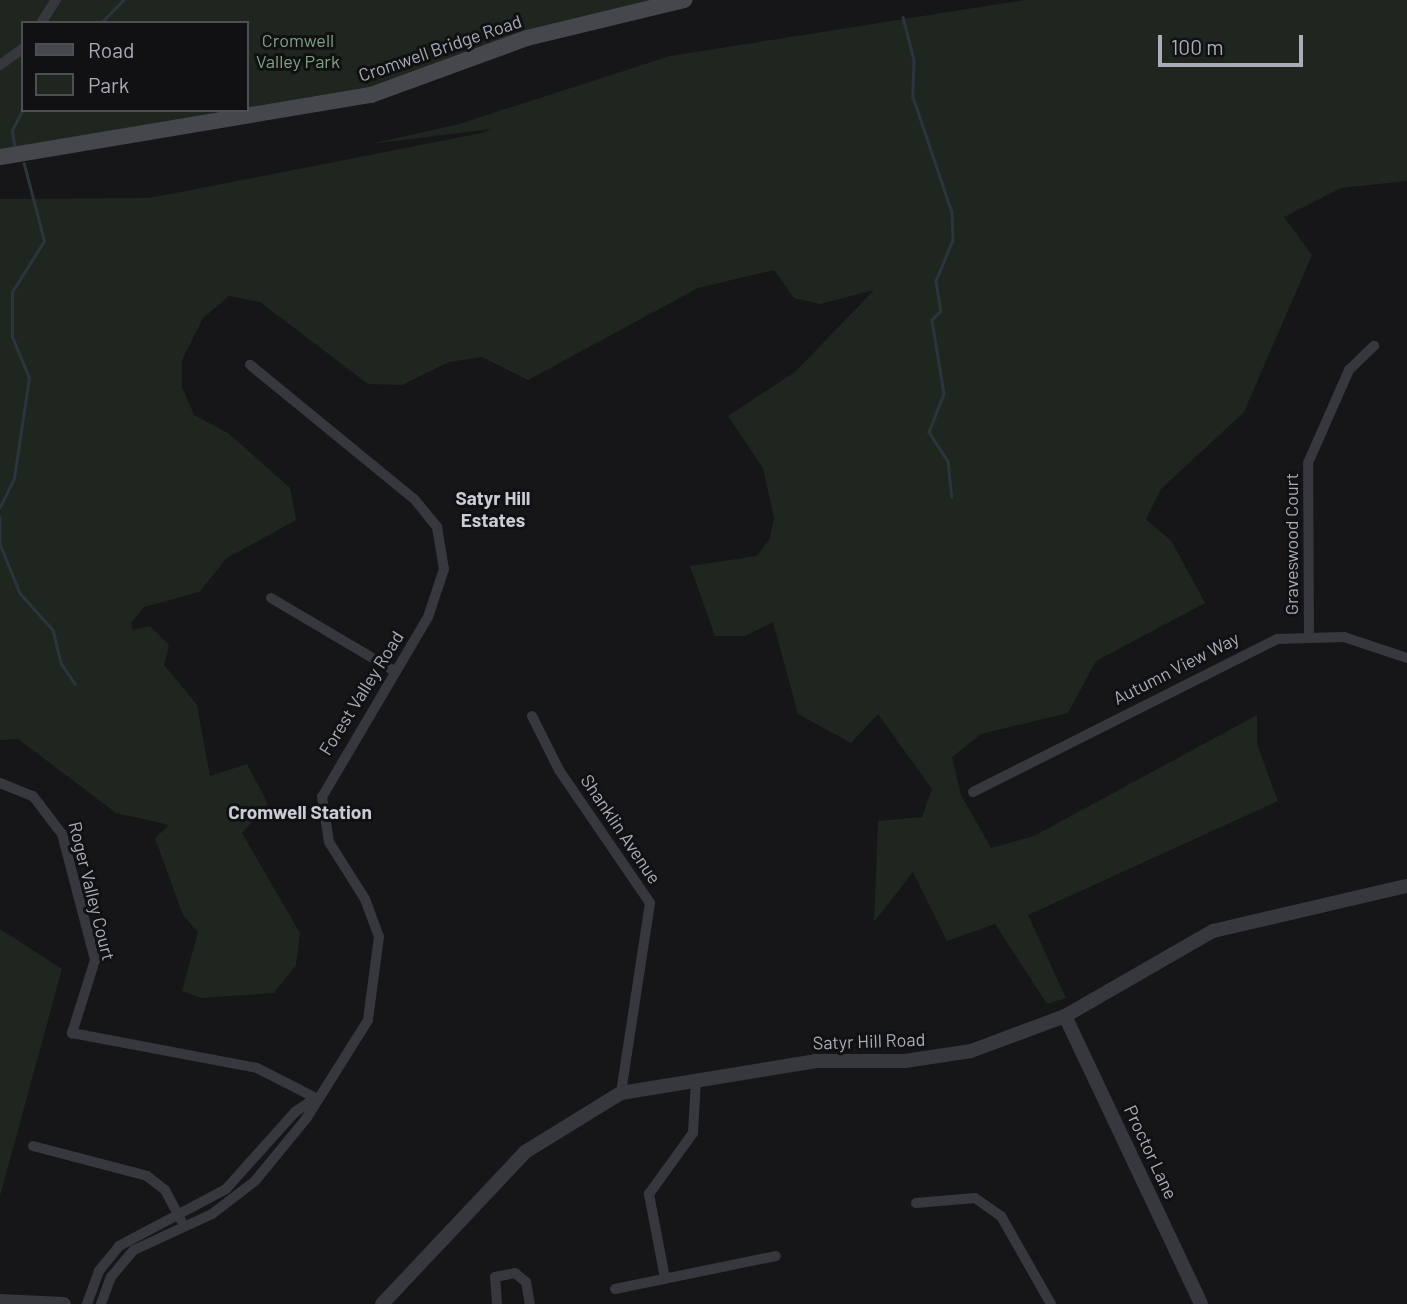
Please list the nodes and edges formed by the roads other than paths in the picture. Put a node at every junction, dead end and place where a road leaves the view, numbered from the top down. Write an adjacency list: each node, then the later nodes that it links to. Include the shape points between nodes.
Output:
1 (56, 0): 3 (street)
2 (684, 0): 6 (main road, Cromwell Bridge Road, via 527,38 371,95)
3 (42, 21)
4 (21, 49): 5 (street)
5 (0, 65)
6 (0, 157)
7 (1374, 346): 10 (street, Graveswood Court, via 1349,370 1308,463)
8 (250, 365): 12 (street, Forest Valley Road, via 414,499 437,527 444,569 440,588)
9 (271, 598): 12 (street)
10 (1310, 635): 11 (street, Autumn View Way, via 1344,637); 15 (street, Autumn View Way, via 1248,650)
11 (1407, 658)
12 (396, 672): 20 (street, Forest Valley Road, via 322,797 329,842 365,899 380,956 368,1020)
13 (532, 716): 19 (street, Shanklin Avenue, via 559,770 650,903)
14 (0, 783): 20 (street, Roger Valley Court, via 33,796 62,834 95,960 72,1033 257,1068)
15 (973, 792)
16 (1407, 886): 17 (street, Satyr Hill Road, via 1213,931)
17 (1065, 1016): 18 (street, Satyr Hill Road, via 994,1044 923,1060 816,1061); 36 (street, Proctor Lane)
18 (696, 1079): 19 (street, Satyr Hill Road); 26 (street, via 693,1133 649,1194)
19 (621, 1093): 32 (street, Satyr Hill Road, via 525,1152)
20 (316, 1098): 23 (street, Forest Valley Road, via 295,1112 238,1180); 24 (street, Forest Valley Road, via 306,1119 243,1192)
21 (33, 1146): 23 (street, via 147,1176 165,1190)
22 (916, 1203): 35 (street, via 975,1198 1001,1216)
23 (178, 1214): 24 (street); 30 (street, Forest Valley Road, via 119,1246 99,1270)
24 (183, 1226): 31 (street, Forest Valley Road, via 124,1259)
25 (776, 1256): 26 (street)
26 (665, 1278): 27 (street)
27 (615, 1289)
28 (0, 1301): 29 (street)
29 (64, 1304)
30 (86, 1304)
31 (101, 1304)
32 (382, 1304)
33 (497, 1304): 34 (street, via 495,1277 515,1273 526,1282)
34 (530, 1304)
35 (1051, 1304)
36 (1201, 1304)

